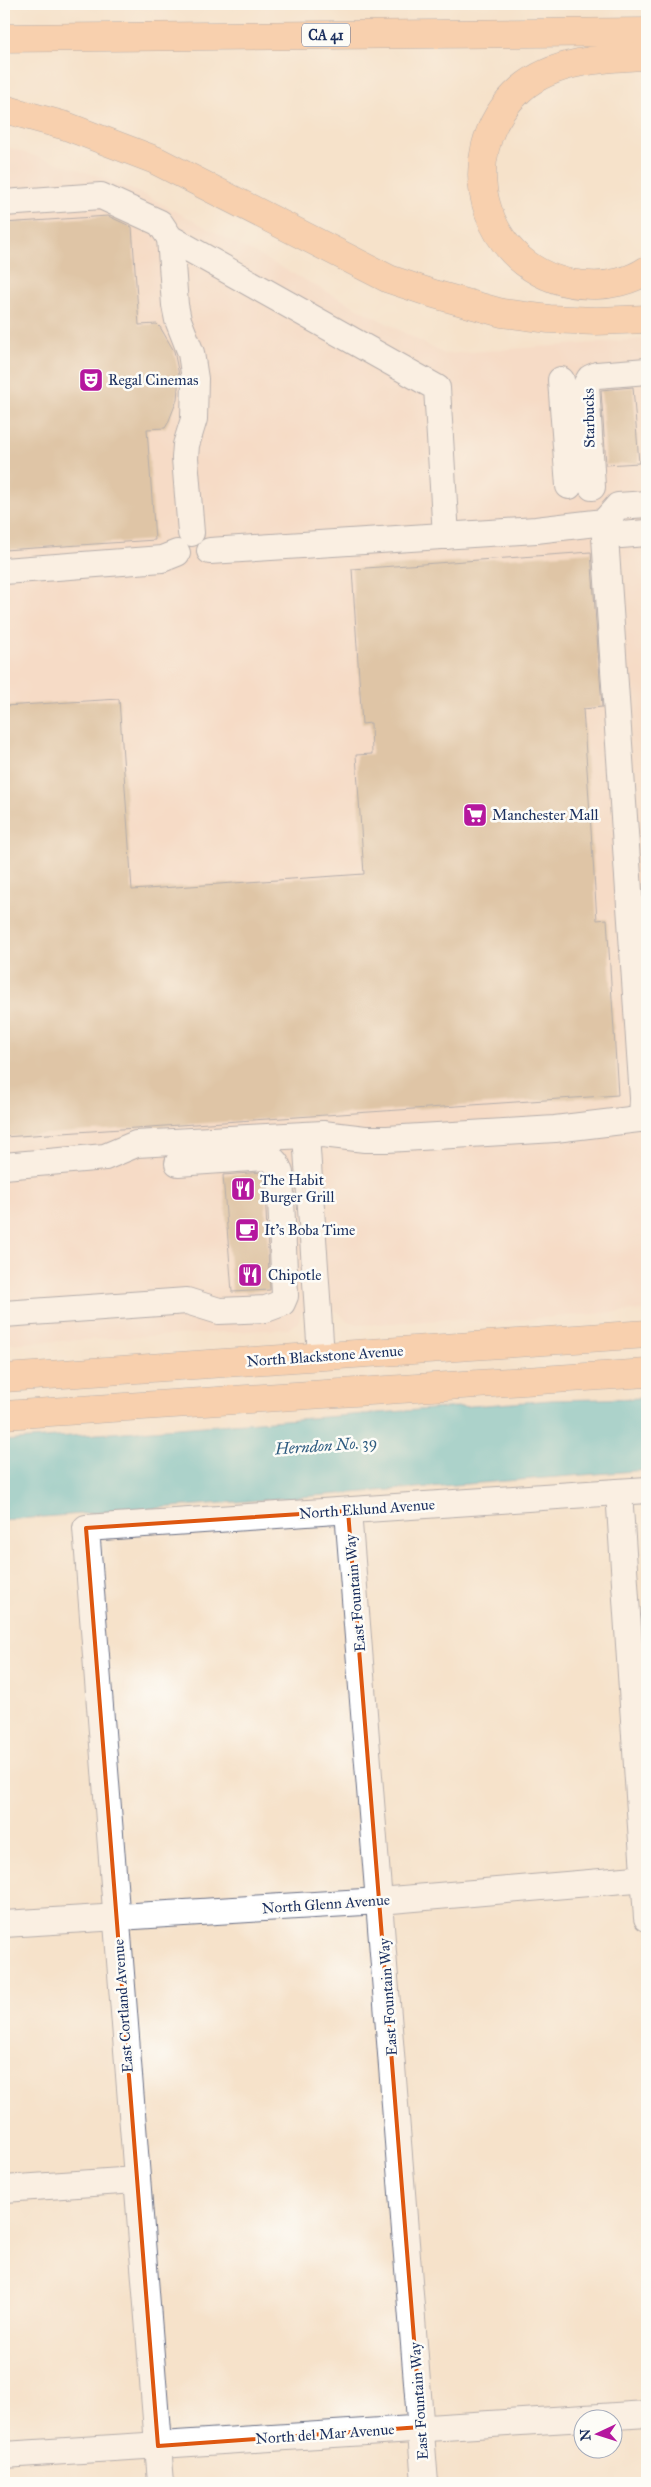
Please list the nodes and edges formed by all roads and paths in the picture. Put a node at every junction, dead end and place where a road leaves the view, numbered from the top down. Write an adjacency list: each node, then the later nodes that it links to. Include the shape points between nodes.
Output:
1 (647, 32): 2 (main road, CA 41)
2 (4, 38)
3 (647, 56): 7 (main road, via 582,62 550,73 522,88 498,118 489,137 482,166 482,185 493,225 503,241 533,269 557,280 599,286 621,282)
4 (4, 109): 8 (main road, via 66,126 156,160 389,279 434,294 502,313 549,319)
5 (4, 203): 6 (street, via 101,196 160,222)
6 (170, 238): 14 (street, via 437,388); 15 (street, via 175,304 191,353 195,380 194,420 185,458)
7 (647, 270)
8 (647, 319)
9 (647, 371): 10 (street, Starbucks, via 590,378 586,385 580,486)
10 (561, 380)
11 (647, 504): 12 (street, via 618,506)
12 (604, 522): 13 (street, via 622,535); 14 (street); 17 (street)
13 (647, 533)
14 (446, 536): 15 (street, via 210,551 203,563 192,566 182,562)
15 (184, 543): 16 (street, via 162,559)
16 (4, 571)
17 (645, 1118): 18 (street, via 555,1129 395,1139)
18 (306, 1135): 20 (street, via 136,1144 105,1157); 23 (street)
19 (178, 1163): 21 (street, via 272,1158 280,1173 285,1296 282,1303 266,1309 219,1311 187,1301)
20 (4, 1166)
21 (4, 1314)
22 (647, 1334): 23 (main road, North Blackstone Avenue)
23 (321, 1356): 25 (main road, North Blackstone Avenue)
24 (647, 1372): 26 (main road)
25 (4, 1378)
26 (4, 1415)
27 (647, 1490): 28 (street, North Eklund Avenue)
28 (619, 1492): 29 (street, North Eklund Avenue); 31 (street)
29 (348, 1510): 30 (street, North Eklund Avenue); 32 (street, East Fountain Way)
30 (86, 1528): 33 (street, East Cortland Avenue)
31 (646, 1878): 32 (street, North Glenn Avenue); 34 (street)
32 (380, 1901): 33 (street, North Glenn Avenue); 39 (street, East Fountain Way)
33 (116, 1916): 35 (street, North Glenn Avenue); 36 (street, East Cortland Avenue)
34 (647, 1918)
35 (4, 1924)
36 (136, 2180): 37 (street); 40 (street, East Cortland Avenue)
37 (4, 2189)
38 (647, 2414): 39 (street, North del Mar Avenue)
39 (421, 2427): 40 (street, North del Mar Avenue); 43 (street, East Fountain Way)
40 (158, 2446): 41 (street, North del Mar Avenue); 42 (street, East Cortland Avenue)
41 (4, 2455)
42 (161, 2483)
43 (425, 2483)

